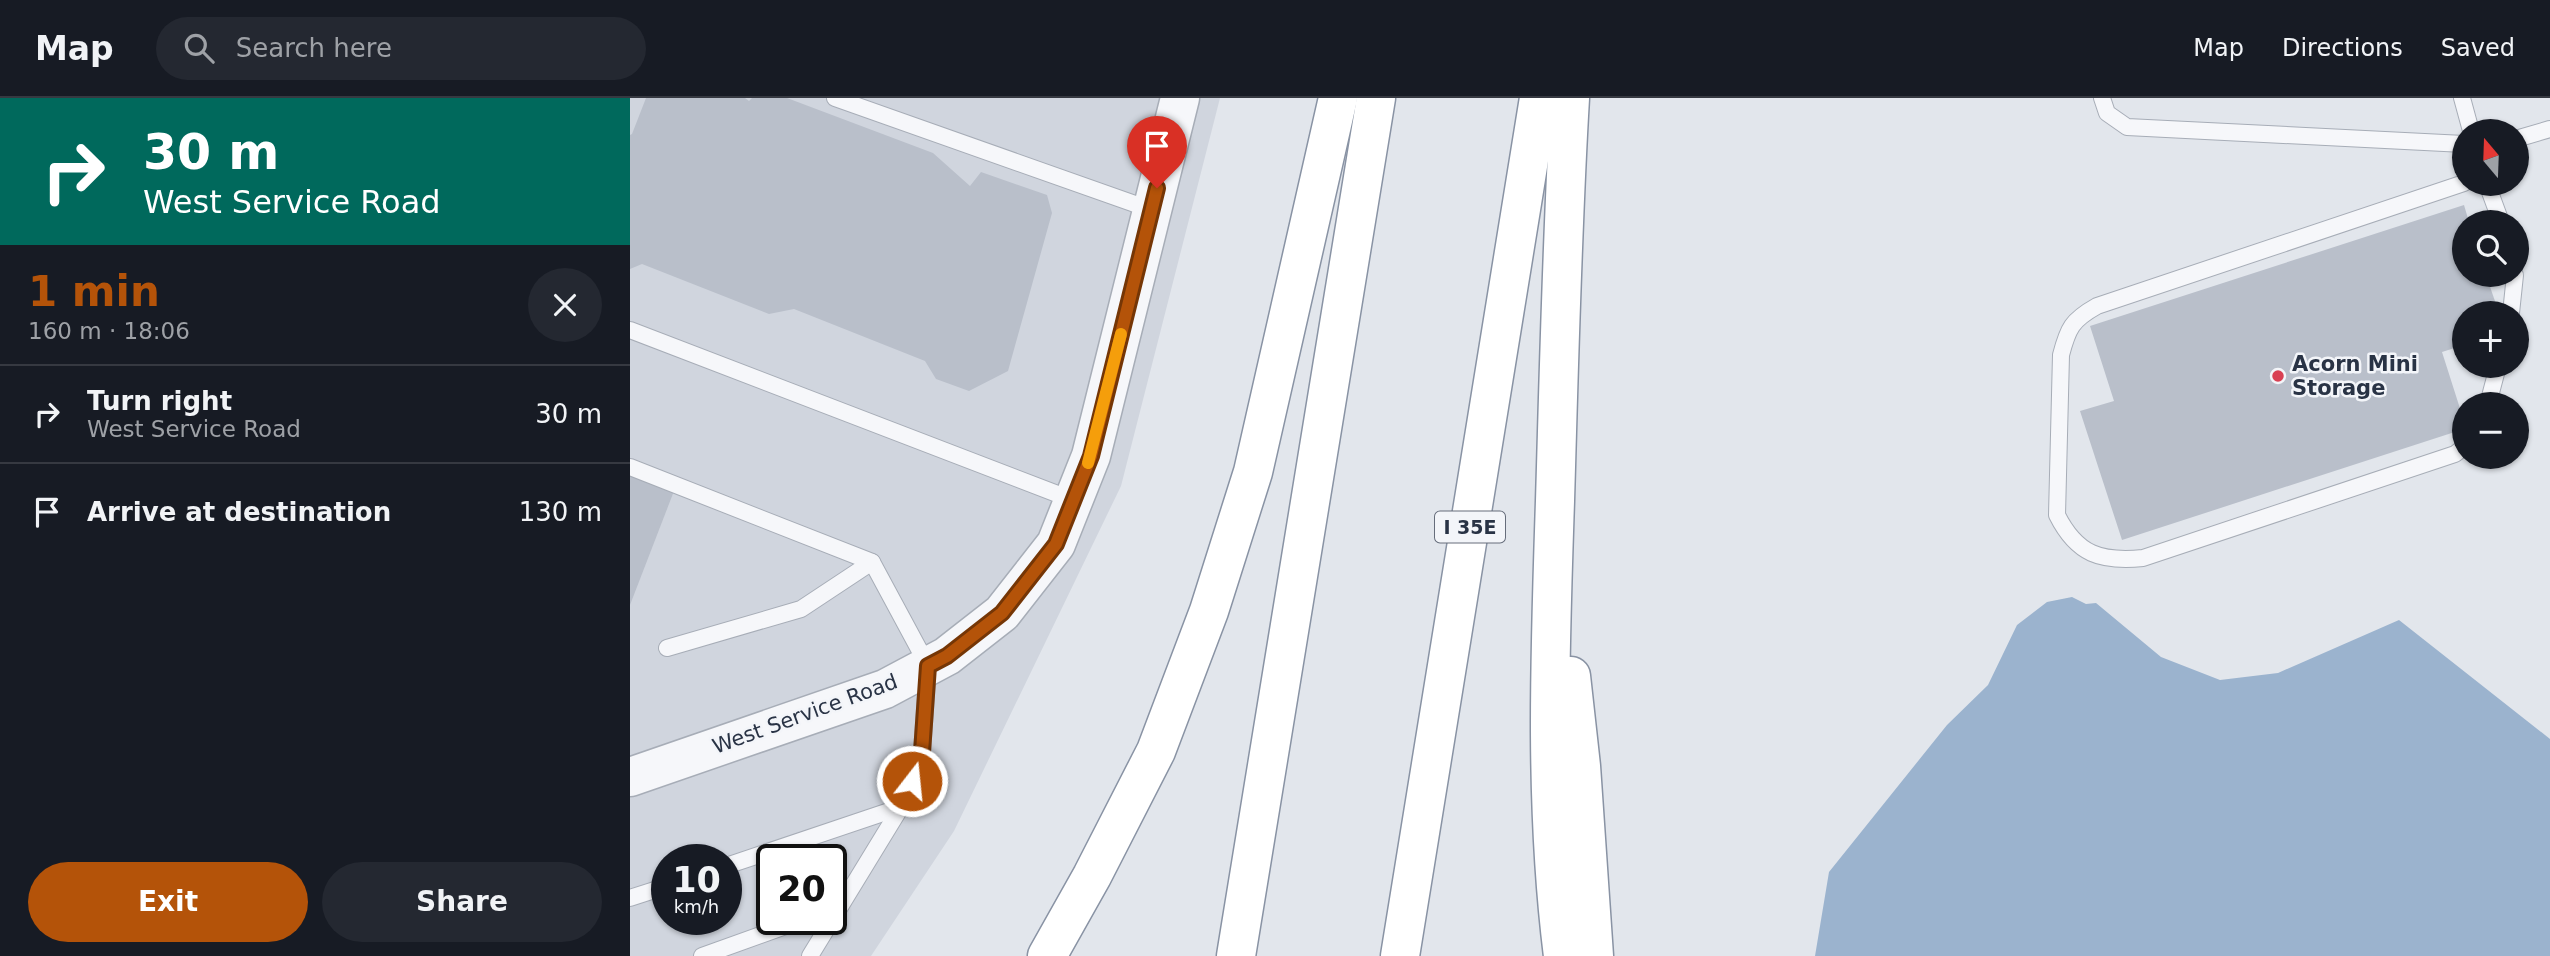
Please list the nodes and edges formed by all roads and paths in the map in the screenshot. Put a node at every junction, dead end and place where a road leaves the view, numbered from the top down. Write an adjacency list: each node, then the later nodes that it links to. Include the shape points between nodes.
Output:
1 (835, 98): 14 (lane)
2 (1180, 98): 14 (street, West Service Road)
3 (1338, 98): 33 (highway, via 1253,472 1209,611 1156,751)
4 (1376, 98): 34 (highway)
5 (1539, 98): 35 (highway, I 35E)
6 (1570, 98): 19 (highway)
7 (2102, 98): 12 (lane, via 2107,113 2127,127)
8 (2462, 98): 9 (lane)
9 (2468, 119)
10 (2550, 130): 11 (lane)
11 (2529, 136)
12 (2452, 143)
13 (2452, 187): 16 (lane, via 2097,306 2078,317 2067,333 2061,355 2057,516 2081,549 2120,560 2143,558)
14 (1152, 210): 18 (street, West Service Road, via 1091,456)
15 (630, 330): 18 (lane)
16 (2452, 455)
17 (630, 467): 20 (lane)
18 (1073, 500): 22 (street, West Service Road, via 1056,544 1002,613)
19 (1554, 524): 36 (highway, via 1549,761); 37 (highway, via 1581,766)
20 (872, 562): 21 (lane, via 801,608); 22 (lane)
21 (667, 648)
22 (928, 666): 23 (street, West Service Road, via 885,689); 24 (lane, via 922,752)
23 (630, 777)
24 (901, 807): 25 (lane); 26 (lane)
25 (742, 861)
26 (847, 890)
27 (651, 891): 28 (lane)
28 (630, 898)
29 (760, 935): 31 (lane)
30 (821, 935): 32 (lane)
31 (702, 956)
32 (810, 956)
33 (1047, 956)
34 (1237, 956)
35 (1399, 956)
36 (1563, 956)
37 (1594, 956)

